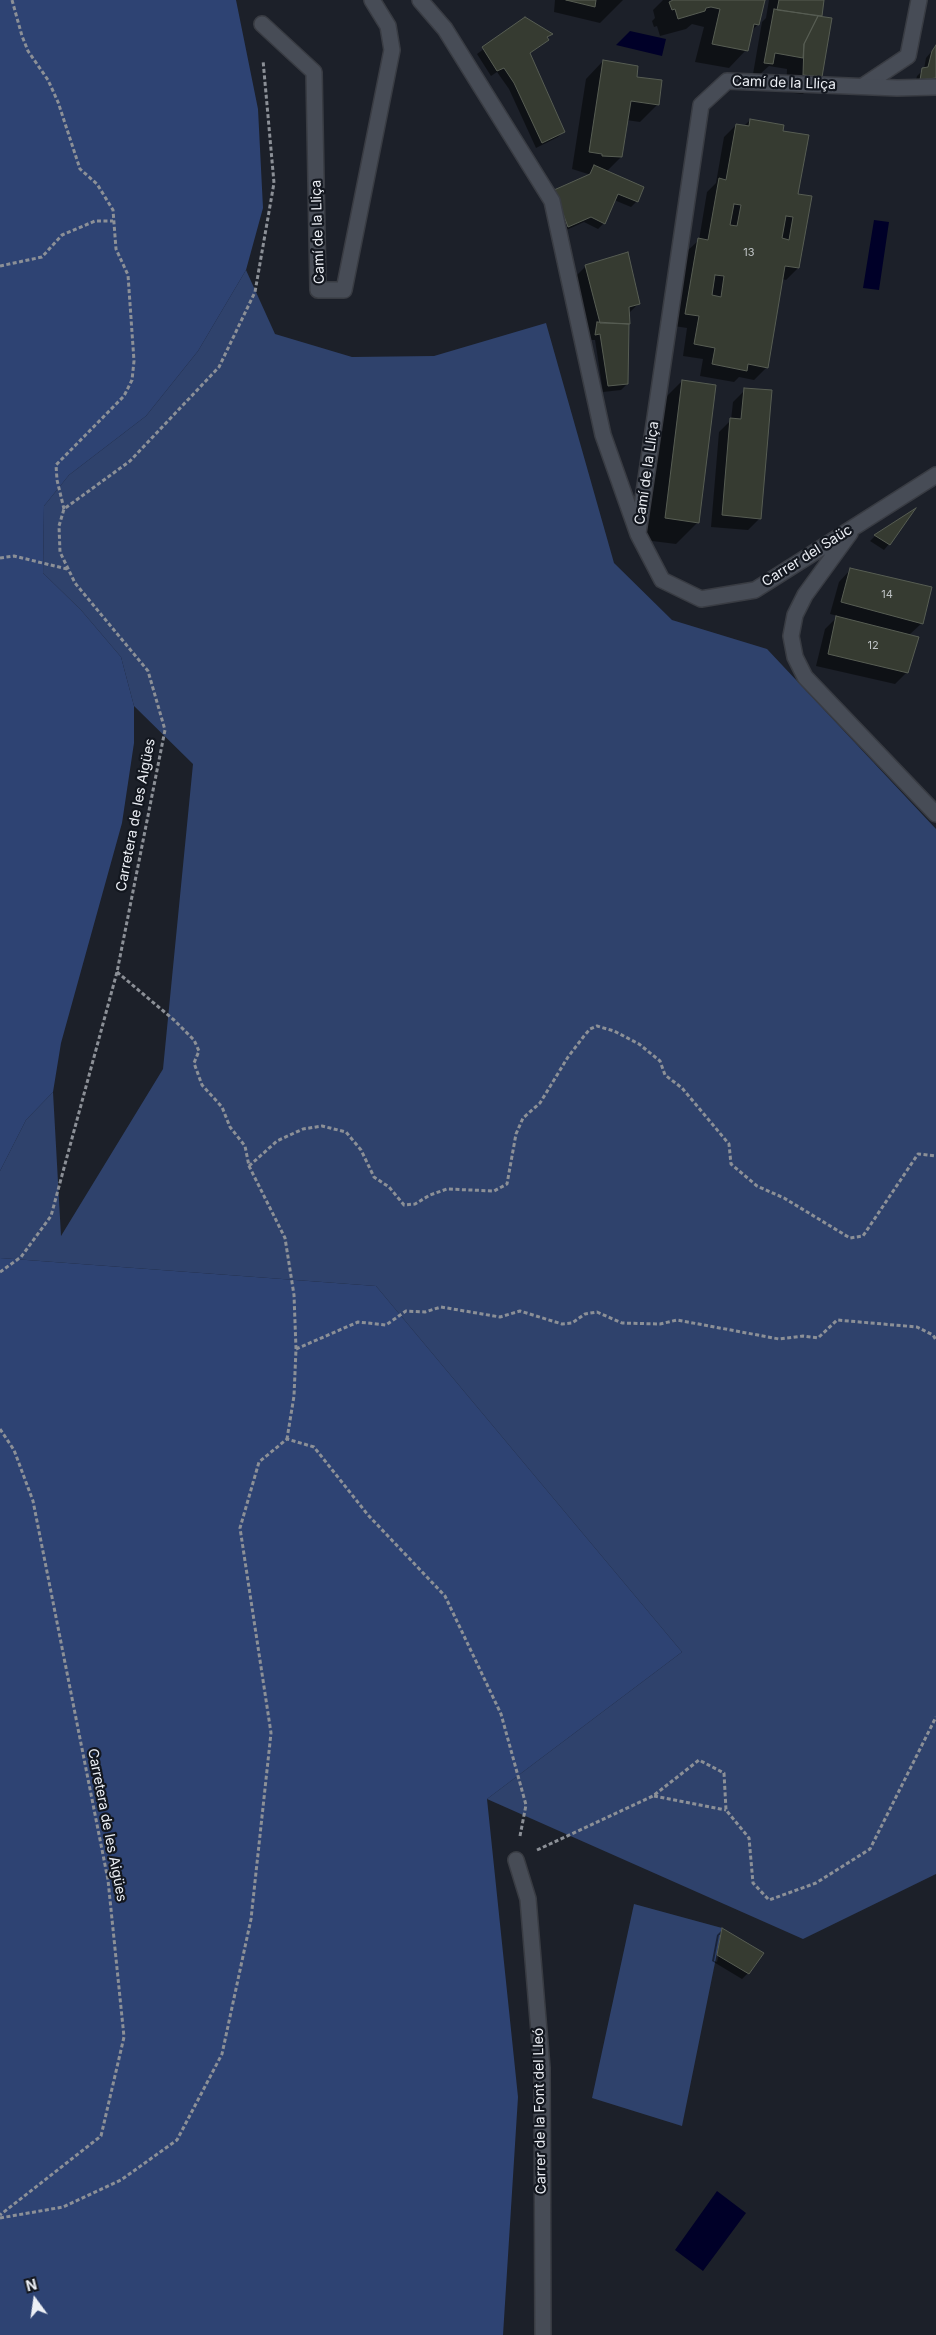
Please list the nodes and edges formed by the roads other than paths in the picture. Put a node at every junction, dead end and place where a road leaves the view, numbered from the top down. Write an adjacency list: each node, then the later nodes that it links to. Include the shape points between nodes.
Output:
1 (372, 0): 4 (street, Camí de la Lliça, via 388,26 392,50 344,290 318,290 314,72)
2 (420, 0): 9 (street, Camí de la Lliça, via 445,29 552,201 603,435)
3 (919, 0): 5 (street, via 908,56)
4 (262, 24)
5 (864, 86): 6 (street, Camí de la Lliça); 9 (street, Camí de la Lliça, via 727,81 701,105)
6 (936, 87)
7 (936, 475): 8 (street, Carrer del Saüc)
8 (855, 526): 9 (street, Carrer del Saüc, via 755,590 701,600 662,580); 10 (street, via 805,595 795,615 791,636 795,657 805,677)
9 (638, 534)
10 (936, 814)
11 (516, 1860): 12 (street, Carrer de la Font del Lleó, via 528,1899 542,2068)
12 (543, 2335)

